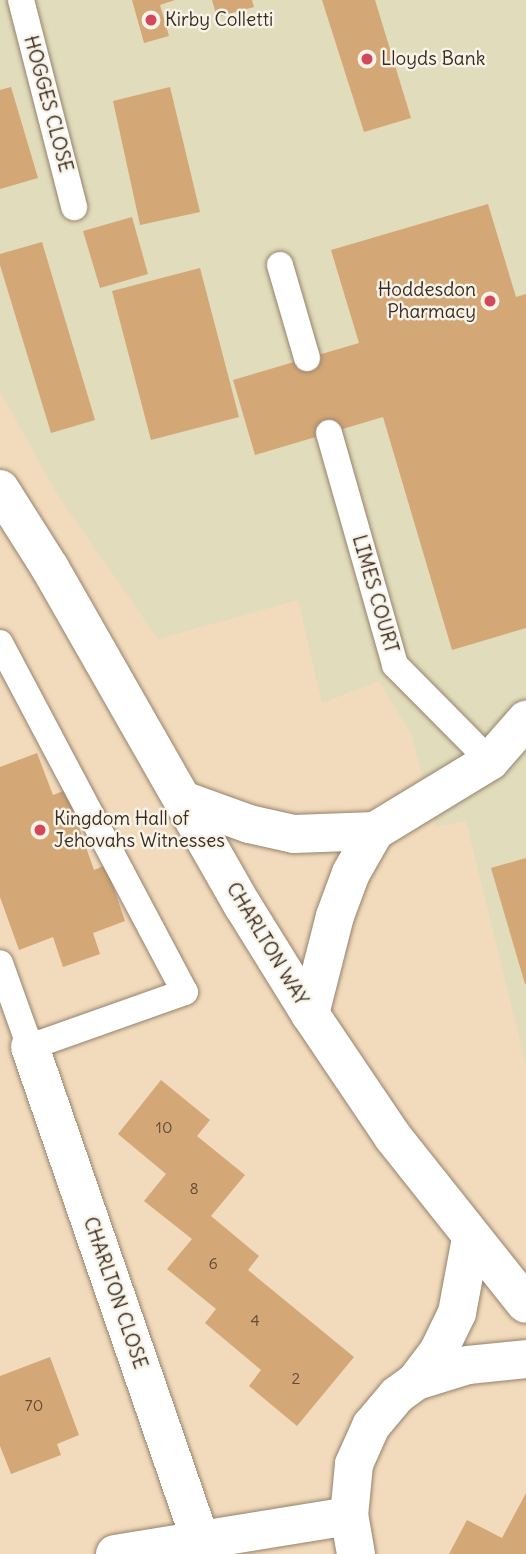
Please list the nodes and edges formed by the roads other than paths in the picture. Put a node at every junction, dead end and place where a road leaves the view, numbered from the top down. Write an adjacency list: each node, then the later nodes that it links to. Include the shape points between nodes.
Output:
1 (21, 0): 2 (lane, HOGGES CLOSE)
2 (75, 207)
3 (280, 265): 4 (lane)
4 (307, 358)
5 (329, 433): 9 (lane, LIMES COURT, via 395,665)
6 (0, 489): 10 (street, CHARLTON WAY, via 51,568)
7 (0, 643): 14 (lane, via 186,992)
8 (526, 720): 9 (street)
9 (490, 761): 11 (street)
10 (183, 800): 11 (street, via 249,824 294,834); 13 (street, CHARLTON WAY)
11 (375, 831): 13 (street, via 351,873 335,916)
12 (0, 963): 14 (lane)
13 (310, 1014): 15 (street, CHARLTON WAY, via 393,1137)
14 (30, 1047): 20 (street, CHARLTON CLOSE)
15 (471, 1238): 16 (street, CHARLTON WAY); 18 (street, via 457,1313)
16 (526, 1304)
17 (526, 1359): 18 (street, via 468,1365)
18 (416, 1381): 19 (street, via 370,1426 354,1464)
19 (349, 1516): 20 (street); 22 (street)
20 (200, 1539): 21 (street)
21 (128, 1553)
22 (356, 1554)

